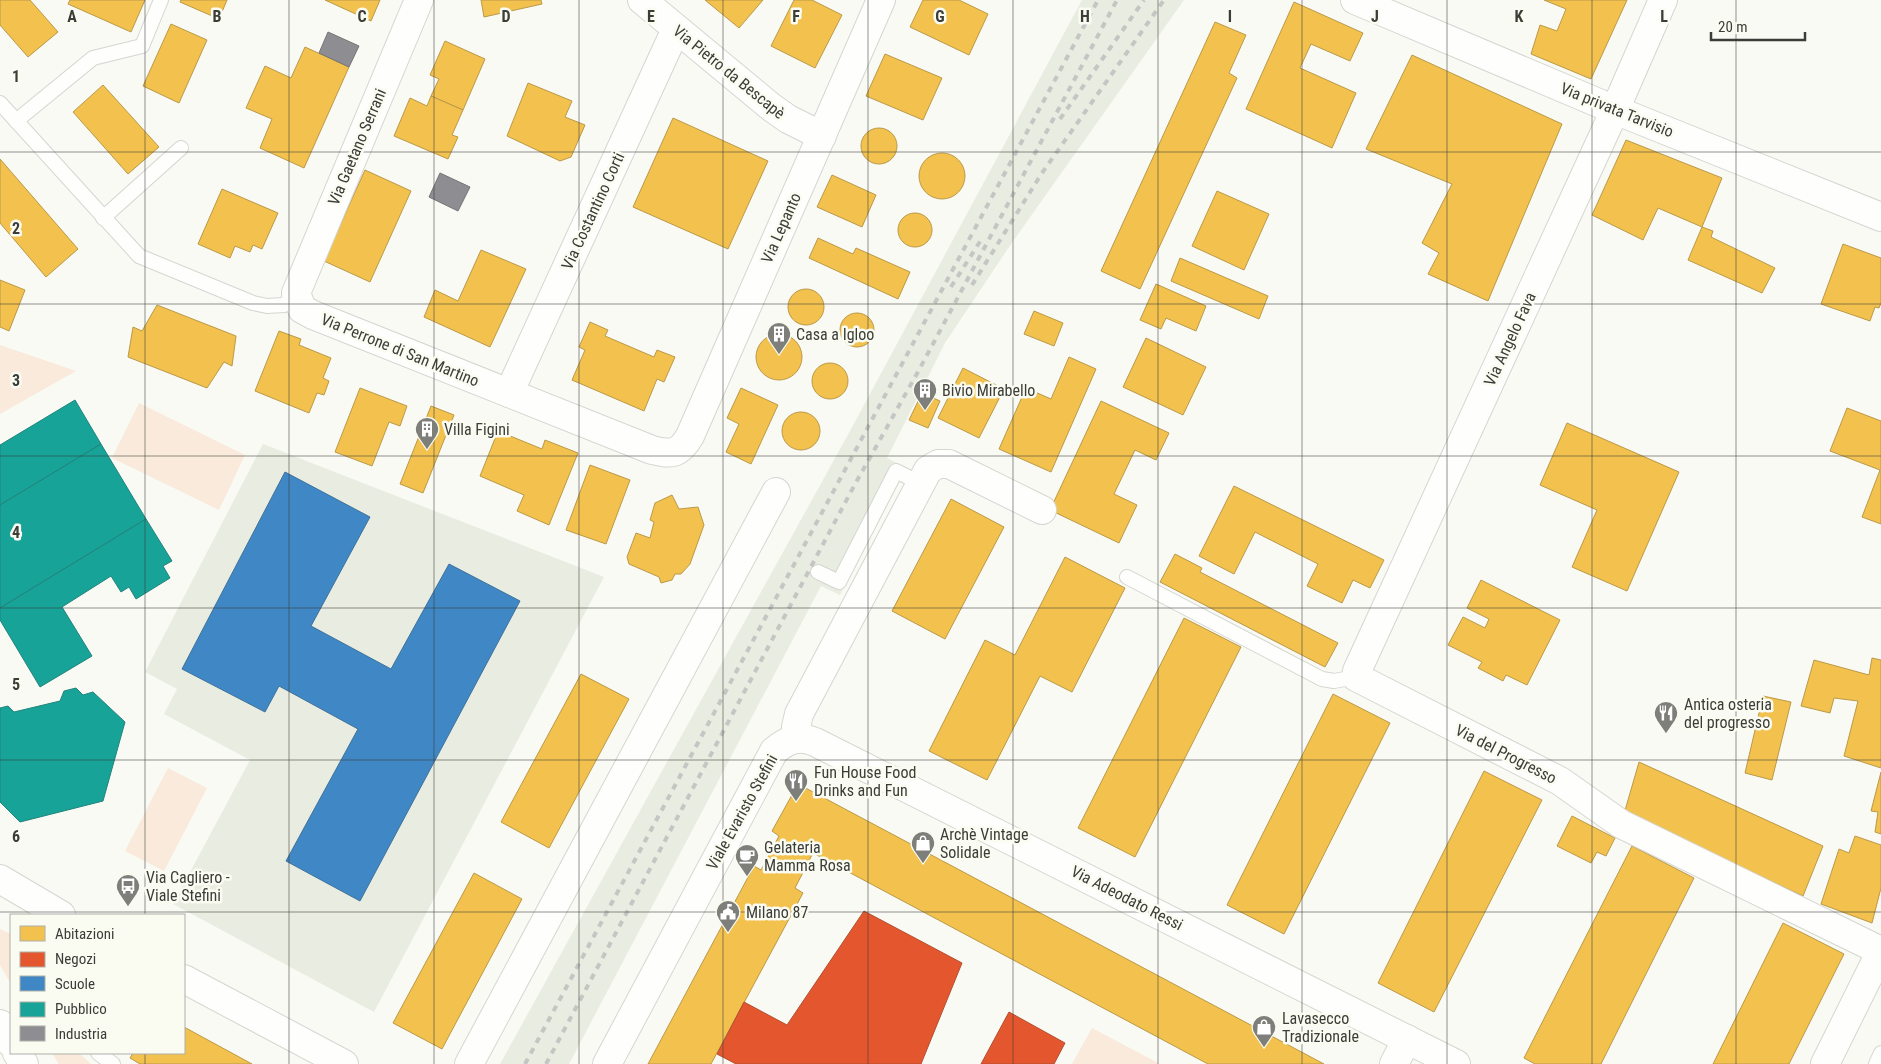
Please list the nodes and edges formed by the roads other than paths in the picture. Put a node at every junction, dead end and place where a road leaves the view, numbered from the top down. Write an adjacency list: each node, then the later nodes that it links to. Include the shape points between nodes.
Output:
1 (161, 0): 10 (lane, via 142,46 93,58)
2 (419, 0): 15 (street, Via Gaetano Serrani)
3 (642, 0): 7 (street, Via Pietro da Bescapè)
4 (881, 0): 11 (street, Via Lepanto)
5 (1354, 0): 9 (street, Via privata Tarvisio)
6 (1663, 0): 9 (street, Via Angelo Fava)
7 (676, 30): 11 (street, Via Pietro da Bescapè, via 771,107); 16 (street, Via Costantino Corti)
8 (0, 103): 10 (lane)
9 (1615, 110): 13 (street, Via privata Tarvisio); 23 (street, Via Angelo Fava)
10 (16, 121): 14 (lane)
11 (822, 136): 17 (street, Via Lepanto, via 690,436)
12 (181, 148): 14 (lane)
13 (1881, 216)
14 (103, 218): 15 (lane, via 139,256 260,304 284,305)
15 (296, 294): 16 (street, Via Perrone di San Martino, via 302,309 313,316)
16 (509, 393): 17 (street, Via Perrone di San Martino, via 652,450)
17 (675, 452)
18 (929, 474): 20 (street, via 949,464); 21 (lane, via 896,471 839,582); 24 (street, via 799,714)
19 (776, 492): 34 (street)
20 (1042, 510)
21 (818, 572)
22 (1126, 577): 23 (lane, via 1322,679 1334,681)
23 (1356, 677): 27 (street, Via del Progresso, via 1560,781 1621,824)
24 (797, 737): 30 (street, Via Adeodato Ressi, via 815,742); 35 (street, Viale Evaristo Stefini, via 783,743 774,752)
25 (0, 879): 26 (street)
26 (59, 914)
27 (1881, 951): 38 (street)
28 (185, 980): 33 (street)
29 (0, 1024): 31 (street)
30 (1407, 1040): 36 (street); 37 (street, Via Adeodato Ressi)
31 (10, 1041)
32 (1881, 1053): 39 (lane)
33 (344, 1064)
34 (469, 1064)
35 (606, 1064)
36 (1394, 1064)
37 (1456, 1064)
38 (1826, 1064)
39 (1876, 1064)

